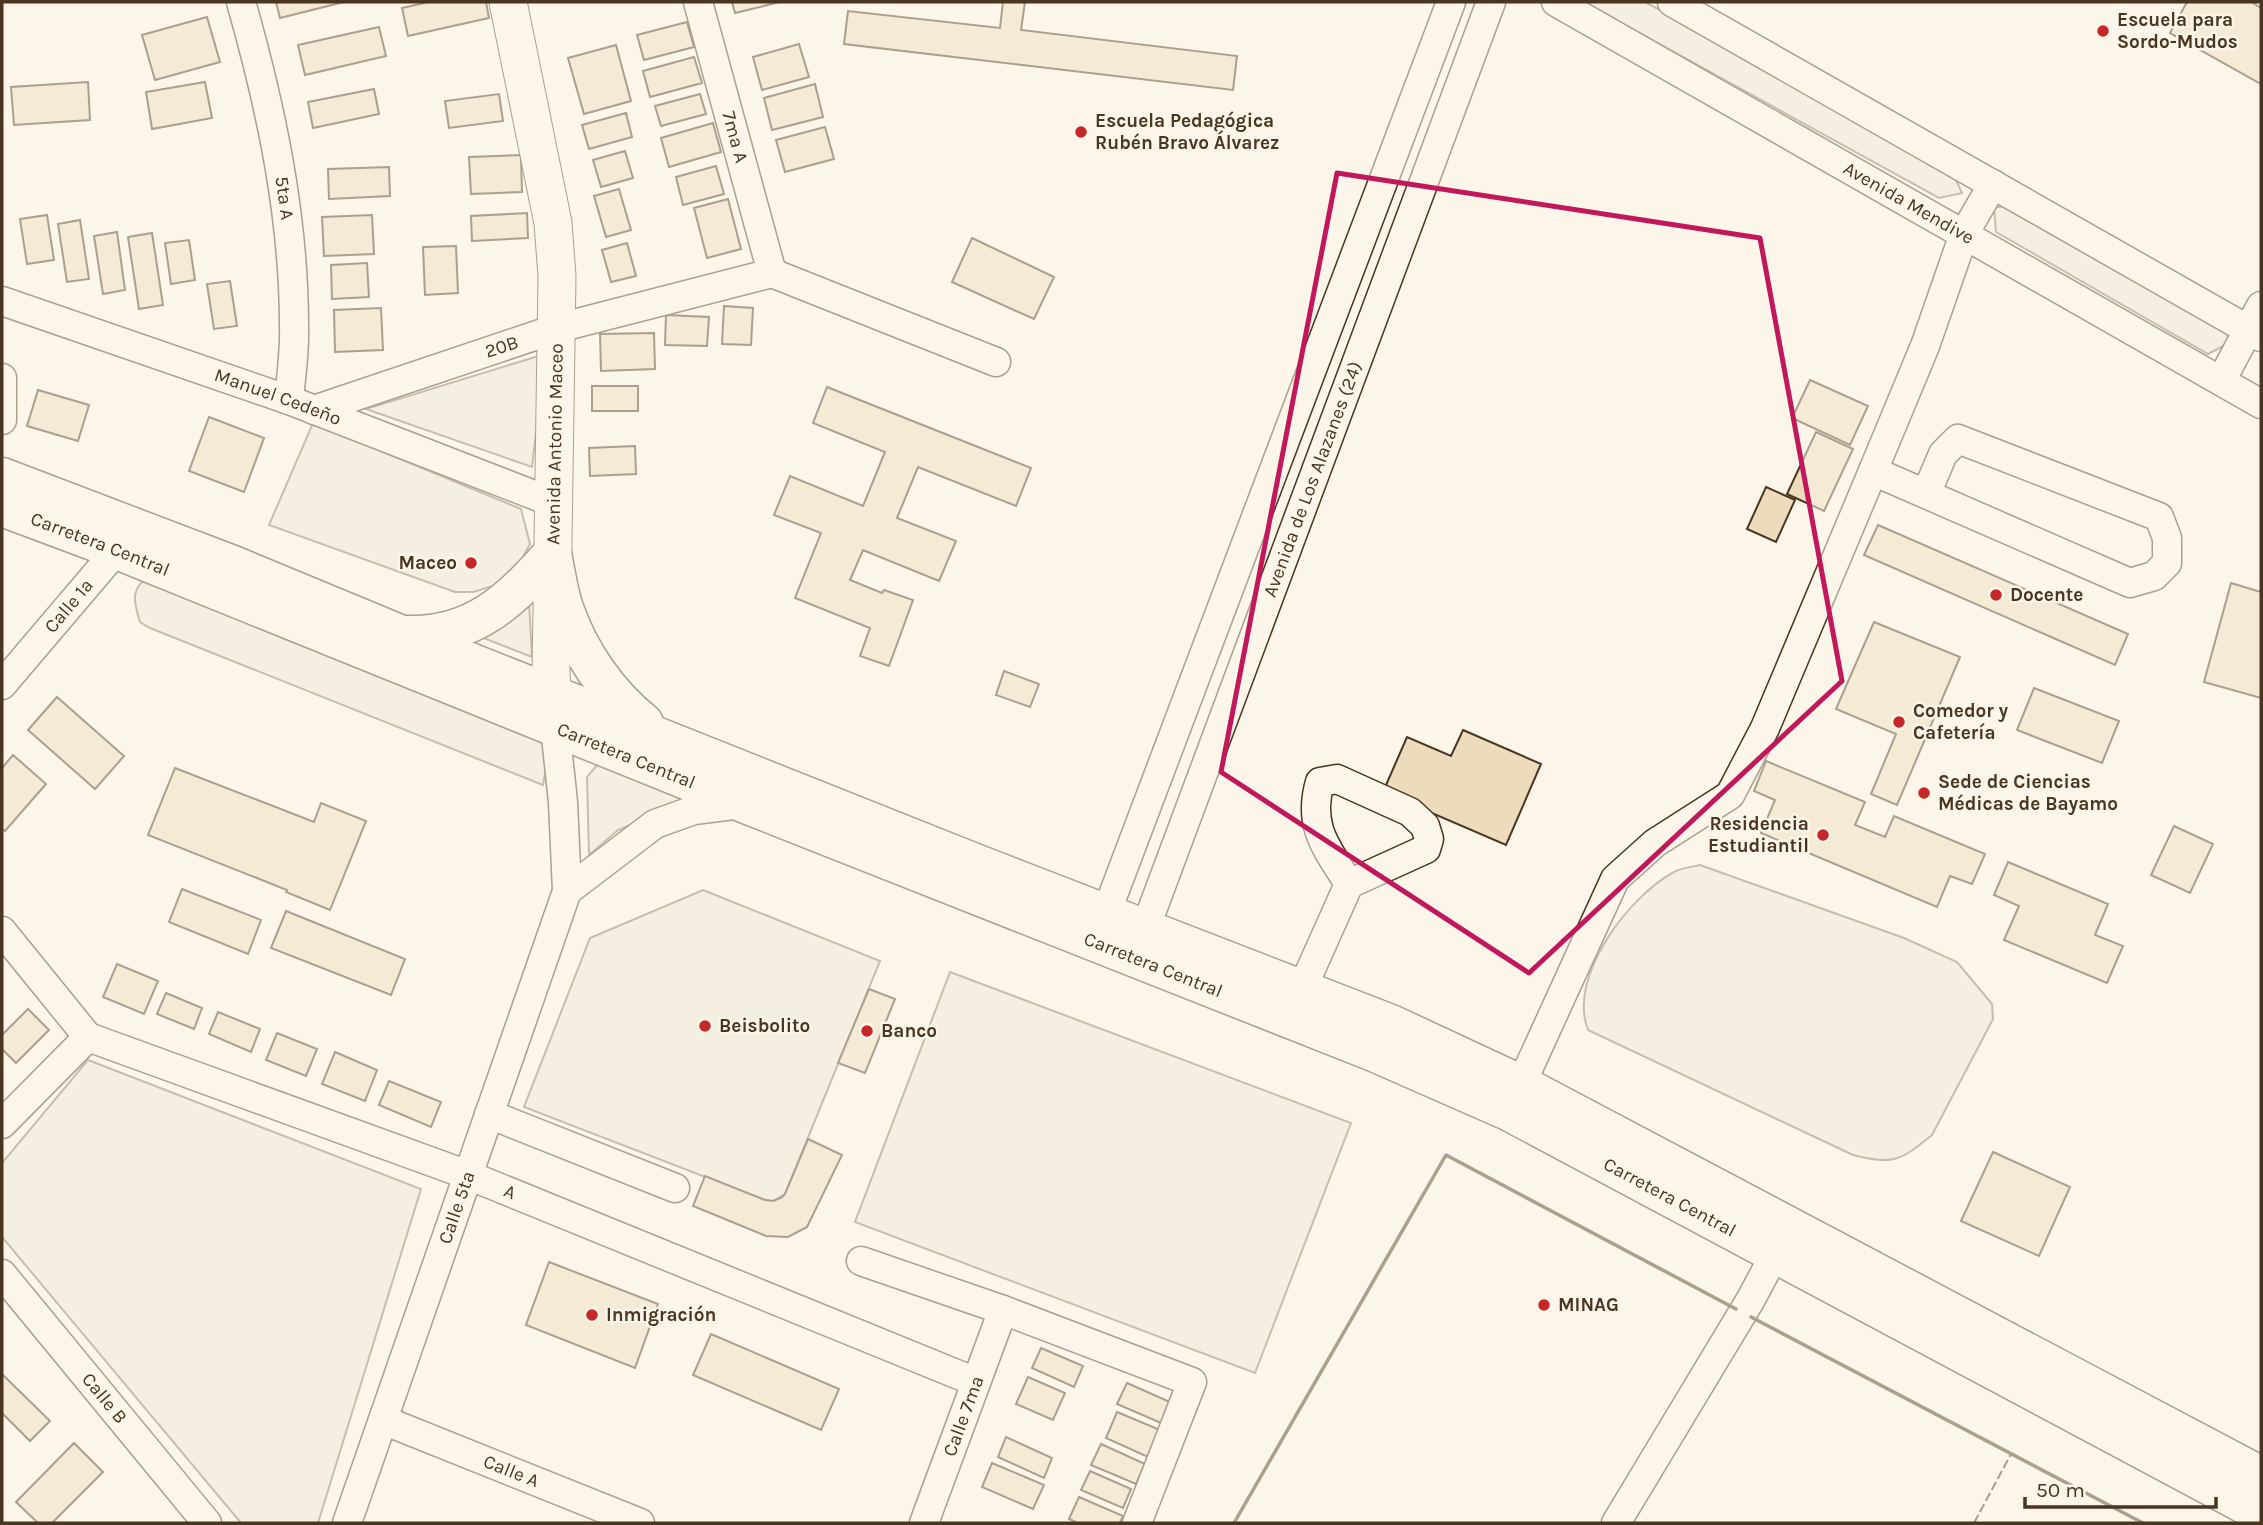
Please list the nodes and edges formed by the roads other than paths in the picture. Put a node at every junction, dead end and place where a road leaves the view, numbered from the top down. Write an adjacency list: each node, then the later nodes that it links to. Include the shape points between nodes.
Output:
1 (241, 2): 18 (street, 5ta A, via 277,152 291,248)
2 (508, 2): 13 (main road, Avenida Antonio Maceo, via 553,223)
3 (698, 2): 10 (street, 7ma A)
4 (1451, 2): 34 (street, Avenida de Los Alazanes (24))
5 (1491, 2): 36 (street, Avenida de Los Alazanes (24))
6 (1556, 2): 9 (street, Avenida Mendive)
7 (1672, 2): 8 (street)
8 (1993, 184): 9 (street); 12 (street)
9 (1964, 234): 16 (street, Avenida Mendive); 20 (street, via 1925,346)
10 (772, 274): 13 (street, 20B); 14 (street)
11 (2, 300): 18 (street, Manuel Cedeño)
12 (2257, 325): 16 (street)
13 (558, 328): 18 (street, 20B); 23 (main road, Avenida Antonio Maceo)
14 (996, 362)
15 (2, 378): 19 (street)
16 (2221, 381): 17 (street, Avenida Mendive)
17 (2261, 404)
18 (301, 405): 23 (street, Manuel Cedeño)
19 (2, 420)
20 (1873, 471): 22 (street); 39 (street, via 1765,728 1730,795 1655,843 1615,878)
21 (2, 477): 25 (highway, Carretera Central)
22 (1926, 494): 22 (street, via 2130,583 2154,576 2167,562 2167,538 2159,517 1958,439 1943,454)
23 (552, 502): 26 (main road, Avenida Antonio Maceo)
24 (2, 507): 25 (highway, Carretera Central)
25 (126, 539): 27 (highway, Carretera Central, via 233,565); 28 (street, Calle 1ª); 29 (highway, Carretera Central)
26 (552, 554): 27 (highway, via 521,590 491,612 449,633); 29 (main road, Avenida Antonio Maceo); 30 (highway, via 563,606 583,651 610,690 641,722)
27 (402, 635): 29 (highway, Carretera Central)
28 (2, 685)
29 (554, 711): 30 (highway, Carretera Central); 31 (highway, Carretera Central); 33 (street, Avenida Antonio Maceo)
30 (671, 741): 34 (highway, Carretera Central, via 975,863)
31 (743, 803): 33 (street, via 694,810 655,824); 34 (highway, Carretera Central)
32 (1349, 884): 37 (street)
33 (567, 891): 40 (street, Calle 5ta)
34 (1101, 927): 36 (highway, Carretera Central)
35 (2, 931): 38 (street)
36 (1140, 943): 37 (highway, Carretera Central); 39 (highway, Carretera Central, via 1376,1053)
37 (1301, 989): 39 (highway, Carretera Central, via 1391,1024)
38 (88, 1037): 41 (street); 42 (street, A)
39 (1515, 1098): 44 (highway, Carretera Central)
40 (489, 1114): 42 (street, Calle 5ta); 43 (street)
41 (2, 1124)
42 (468, 1175): 48 (street, A); 49 (street, Calle 5ta)
43 (675, 1188)
44 (1782, 1241): 50 (highway, Carretera Central); 56 (street)
45 (861, 1261): 47 (street)
46 (2, 1274): 51 (street, Calle B)
47 (1003, 1310): 48 (street, Calle 7ma); 55 (street, via 1192,1382)
48 (976, 1382): 54 (street, Calle 7ma)
49 (383, 1420): 52 (street, Calle 5ta); 53 (street, Calle A)
50 (2259, 1506)
51 (208, 1523)
52 (347, 1523)
53 (640, 1523)
54 (924, 1523)
55 (1137, 1523)
56 (1616, 1523)

